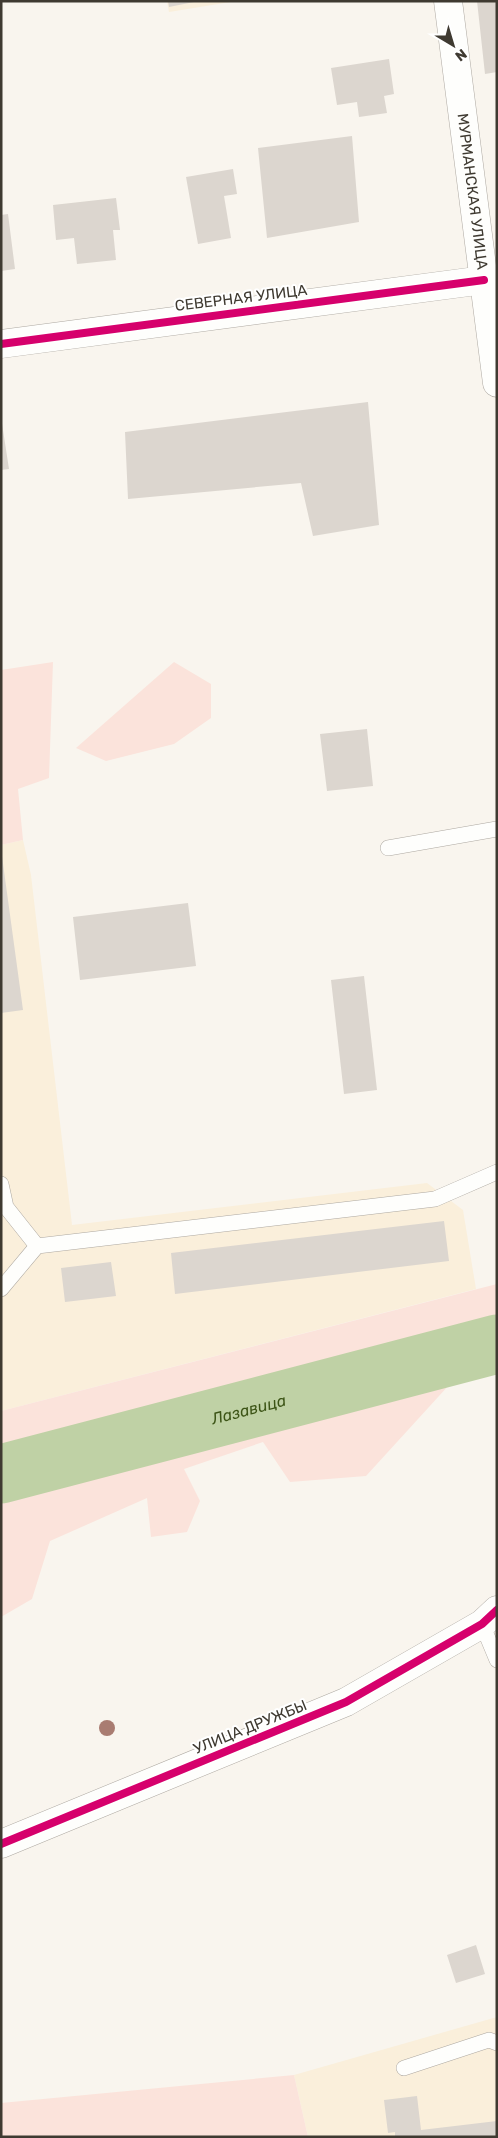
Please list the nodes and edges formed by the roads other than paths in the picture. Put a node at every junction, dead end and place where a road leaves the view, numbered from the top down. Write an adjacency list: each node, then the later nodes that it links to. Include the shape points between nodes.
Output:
1 (448, 1): 2 (street, МУРМАНСКАЯ УЛИЦА)
2 (484, 280): 3 (street, СЕВЕРНАЯ УЛИЦА); 4 (street, МУРМАНСКАЯ УЛИЦА)
3 (1, 344)
4 (497, 383)
5 (497, 829): 6 (lane)
6 (388, 848)
7 (497, 1172): 10 (lane, via 435,1199)
8 (1, 1184): 9 (lane)
9 (4, 1208): 10 (lane)
10 (37, 1246): 11 (lane)
11 (1, 1289)
12 (489, 1617): 13 (lane); 14 (street, УЛИЦА ДРУЖБЫ, via 346,1702)
13 (497, 1660)
14 (1, 1844)
15 (497, 2043): 16 (lane, via 488,2040)
16 (404, 2068)

